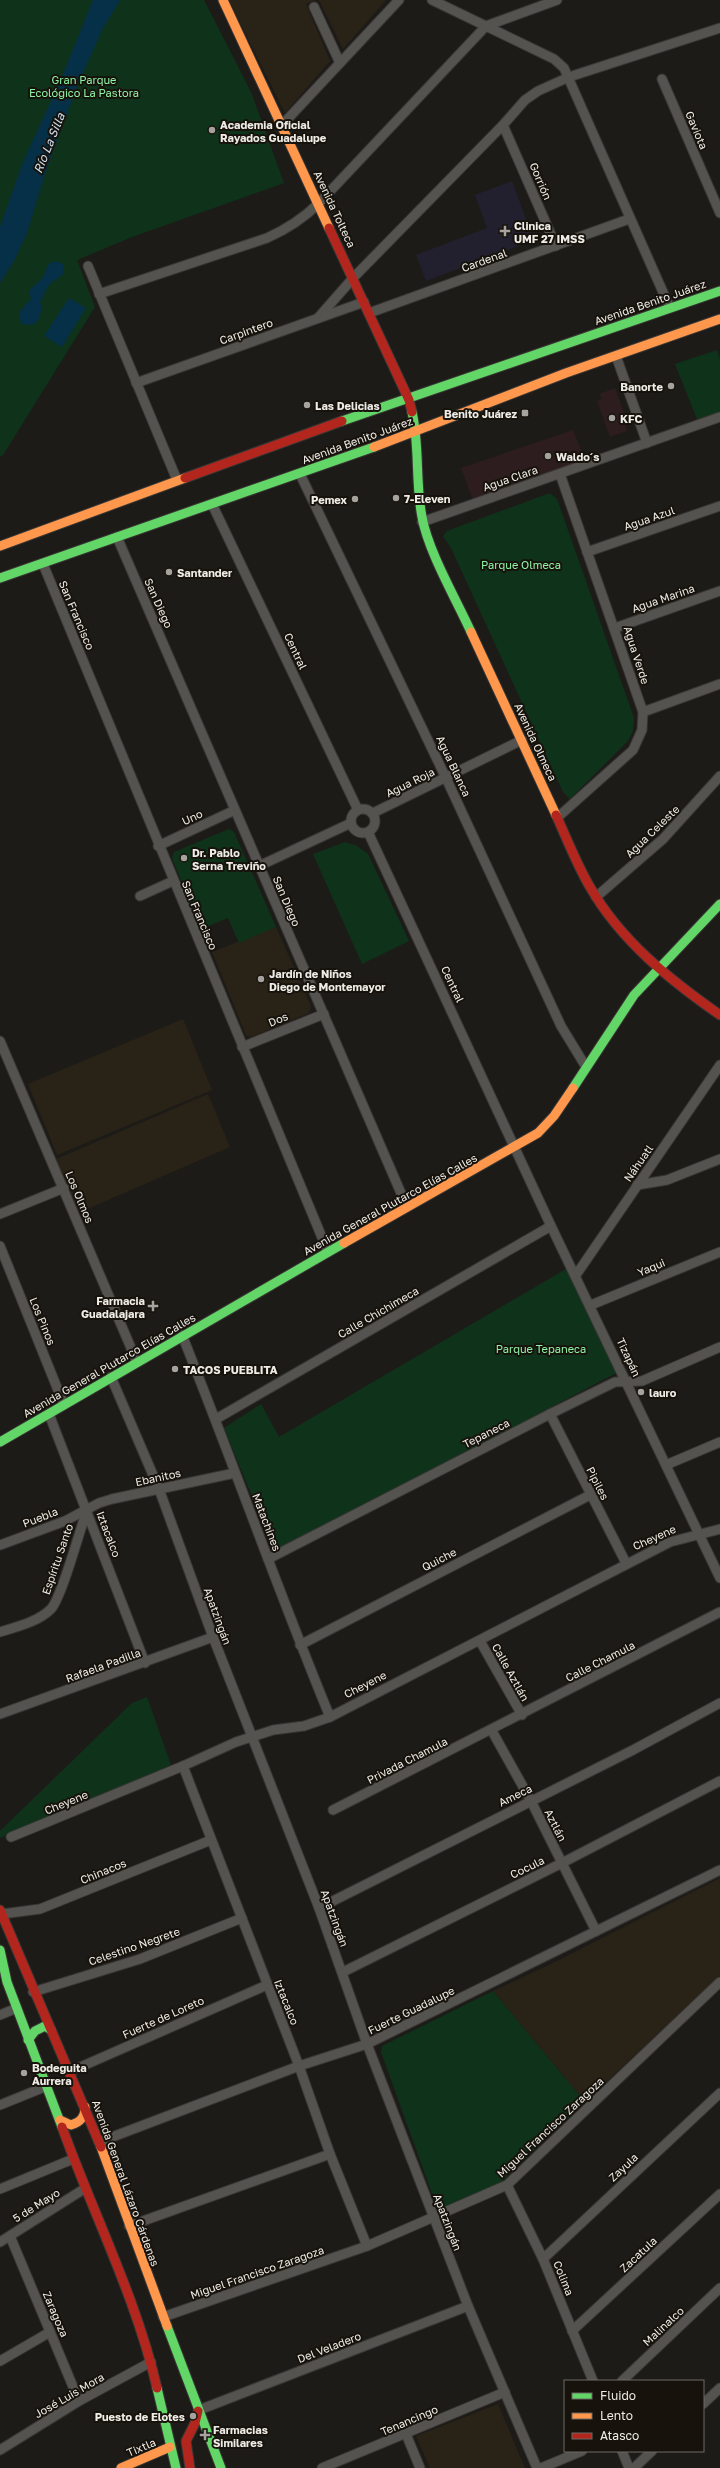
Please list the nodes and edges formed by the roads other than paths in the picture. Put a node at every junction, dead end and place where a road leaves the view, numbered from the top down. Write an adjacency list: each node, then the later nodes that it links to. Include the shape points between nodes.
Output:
1 (223, 0): 11 (street, Avenida Tolteca)
2 (399, 0): 8 (street)
3 (432, 0): 6 (street)
4 (557, 0): 6 (street)
5 (314, 7): 8 (street)
6 (486, 26): 9 (street, via 554,59); 13 (street)
7 (720, 28): 9 (street)
8 (340, 63): 11 (street)
9 (569, 77): 12 (street, via 525,100); 15 (street)
10 (662, 79): 14 (street, Gaviota)
11 (282, 125): 13 (street, Avenida Tolteca)
12 (503, 125): 16 (street, Gorrión); 18 (street)
13 (319, 203): 18 (street, Avenida Tolteca); 20 (street, via 303,219 267,238)
14 (720, 213)
15 (629, 219): 16 (street, Cardenal); 22 (street)
16 (556, 246): 23 (street, Cardenal)
17 (88, 266): 20 (street)
18 (354, 277): 21 (street, Avenida Tolteca); 24 (street)
19 (720, 290): 22 (street, Avenida Benito Juárez)
20 (99, 294): 27 (street)
21 (364, 302): 23 (street, Avenida Tolteca); 24 (street, Carpintero)
22 (670, 308): 28 (street, Avenida Benito Juárez)
23 (369, 313): 28 (street, Avenida Tolteca)
24 (318, 318): 27 (street, Carpintero)
25 (720, 319): 26 (street, Avenida Benito Juárez)
26 (616, 356): 30 (street, Avenida Benito Juárez); 31 (street)
27 (136, 384): 34 (street)
28 (409, 400): 30 (street, Avenida Tolteca); 34 (street, Avenida Benito Juárez)
29 (720, 417): 31 (street, Agua Clara)
30 (417, 431): 32 (street, Avenida Benito Juárez); 37 (street, Avenida Olmeca)
31 (647, 443): 33 (street, Agua Clara)
32 (300, 474): 35 (street, Avenida Benito Juárez); 49 (street, Agua Blanca)
33 (560, 474): 37 (street, Agua Clara); 40 (street, Agua Verde)
34 (177, 480): 39 (street, Avenida Benito Juárez)
35 (212, 504): 38 (street, Avenida Benito Juárez); 51 (street, Central)
36 (720, 506): 40 (street, Agua Azul)
37 (422, 522): 47 (street, Avenida Olmeca, via 432,550)
38 (117, 538): 41 (street, Avenida Benito Juárez); 50 (street, San Diego)
39 (0, 546)
40 (586, 552): 44 (street, Agua Verde)
41 (43, 564): 42 (street, Avenida Benito Juárez); 56 (street, San Francisco)
42 (0, 578)
43 (720, 591): 44 (street, Agua Marina)
44 (615, 628): 46 (street, Agua Verde)
45 (720, 684): 46 (street)
46 (643, 712): 53 (street, Agua Verde, via 642,730 632,750)
47 (522, 740): 49 (street, Agua Roja); 53 (street, Avenida Olmeca)
48 (720, 776): 60 (street, Agua Celeste, via 663,839)
49 (446, 778): 52 (street, Agua Roja); 68 (street, Agua Blanca, via 561,1026)
50 (235, 810): 56 (street, Uno); 57 (street, San Diego)
51 (358, 810): 52 (street, via 364,809); 54 (street, via 352,815)
52 (373, 813): 55 (street, via 375,822)
53 (558, 817): 60 (street, Avenida Olmeca)
54 (350, 823): 55 (street, via 359,833); 57 (street)
55 (368, 832): 69 (street, Central)
56 (158, 846): 58 (street, San Francisco)
57 (259, 866): 63 (street, San Diego)
58 (173, 881): 59 (street); 66 (street, San Francisco)
59 (140, 896)
60 (596, 897): 62 (street, Avenida Olmeca, via 609,916)
61 (720, 904): 62 (street, Avenida General Plutarco Elías Calles)
62 (658, 968): 64 (street, Avenida Olmeca); 68 (street, Avenida General Plutarco Elías Calles, via 634,995)
63 (324, 1014): 66 (street, Dos); 73 (street, San Diego)
64 (720, 1015)
65 (0, 1041): 72 (street, Los Olmos)
66 (242, 1047): 77 (street, San Francisco)
67 (720, 1065): 71 (street, Náhuatl)
68 (586, 1067): 69 (street, Avenida General Plutarco Elías Calles, via 547,1125)
69 (516, 1147): 73 (street, Avenida General Plutarco Elías Calles); 75 (street, Tizapán)
70 (720, 1159): 71 (street, via 667,1180)
71 (637, 1185): 79 (street, Náhuatl)
72 (64, 1188): 74 (street); 83 (street, Los Olmos)
73 (407, 1207): 77 (street, Avenida General Plutarco Elías Calles)
74 (0, 1214)
75 (551, 1226): 79 (street, Tizapán); 89 (street, Calle Chichimeca)
76 (0, 1246): 86 (street, Los Pinos)
77 (328, 1252): 81 (street, Avenida General Plutarco Elías Calles)
78 (720, 1252): 80 (street, Yaqui)
79 (576, 1275): 80 (street, Tizapán)
80 (591, 1305): 85 (street, Tizapán)
81 (182, 1335): 83 (street, Avenida General Plutarco Elías Calles); 89 (street, Matachines)
82 (720, 1347): 85 (street, Tepaneca, via 642,1381)
83 (137, 1362): 84 (street, Avenida General Plutarco Elías Calles)
84 (111, 1377): 86 (street, Avenida General Plutarco Elías Calles); 94 (street, Apatzingán)
85 (628, 1382): 88 (street, Tepaneca, via 615,1382); 92 (street, Tizapán)
86 (64, 1405): 87 (street, Avenida General Plutarco Elías Calles)
87 (49, 1414): 90 (street, Avenida General Plutarco Elías Calles); 96 (street, Iztacalco)
88 (550, 1414): 95 (street, Pipiles); 100 (street, Tepaneca)
89 (216, 1419): 93 (street, Matachines)
90 (0, 1442)
91 (720, 1442): 92 (street)
92 (666, 1466): 98 (street, Tizapán)
93 (236, 1473): 94 (street, Ebanitos); 100 (street, Matachines)
94 (159, 1489): 96 (street, Ebanitos, via 112,1499); 105 (street, Apatzingán)
95 (590, 1495): 101 (street, Pipiles); 107 (street, Quiche)
96 (86, 1510): 99 (street, Puebla, via 65,1521); 104 (street, Espíritu Santo, via 61,1588 50,1609 26,1623); 108 (street, Iztacalco)
97 (720, 1529): 98 (street, Cheyene)
98 (700, 1534): 101 (street, Cheyene, via 670,1542); 102 (street, Tizapán)
99 (0, 1545)
100 (268, 1559): 107 (street, Matachines)
101 (626, 1563): 106 (street, Cheyene)
102 (720, 1578)
103 (720, 1612): 111 (street, Calle Chamula)
104 (0, 1632)
105 (213, 1637): 108 (street, Rafaela Padilla); 114 (street, Apatzingán)
106 (480, 1641): 111 (street, Calle Aztlán); 112 (street, Cheyene)
107 (300, 1645): 112 (street, Matachines)
108 (145, 1662): 110 (street, Rafaela Padilla)
109 (720, 1703): 117 (street, Ameca)
110 (0, 1714)
111 (522, 1715): 113 (street, Calle Chamula)
112 (330, 1716): 114 (street, Cheyene, via 304,1726 273,1730)
113 (492, 1731): 117 (street, Aztlán); 118 (street, Privada Chamula)
114 (252, 1737): 115 (street, Cheyene); 123 (street, Apatzingán)
115 (183, 1766): 119 (street, Cheyene); 120 (street, Iztacalco)
116 (720, 1781): 121 (street, Cocula)
117 (531, 1801): 121 (street, Aztlán); 123 (street, Ameca)
118 (334, 1810)
119 (11, 1837)
120 (211, 1840): 124 (street, Chinacos, via 40,1909); 125 (street, Iztacalco)
121 (562, 1863): 126 (street, Aztlán); 129 (street, Cocula)
122 (720, 1870): 126 (street, Fuerte Guadalupe)
123 (319, 1908): 129 (street, Apatzingán)
124 (1, 1912): 133 (street, Avenida General Lázaro Cárdenas)
125 (242, 1918): 132 (street, Iztacalco); 133 (street, Celestino Negrete, via 140,1959)
126 (596, 1931): 138 (street, Fuerte Guadalupe)
127 (0, 1950): 130 (street)
128 (0, 1971): 130 (street)
129 (343, 1972): 138 (street, Apatzingán)
130 (7, 1982): 134 (street)
131 (720, 1982): 149 (street, Miguel Francisco Zaragoza)
132 (267, 1985): 139 (street, Iztacalco); 140 (street, Fuerte de Loreto)
133 (33, 1992): 136 (street, Avenida General Lázaro Cárdenas)
134 (16, 2008): 135 (street); 137 (street)
135 (0, 2015)
136 (51, 2030): 137 (street, via 45,2026 41,2027 33,2032); 140 (street, Avenida General Lázaro Cárdenas)
137 (28, 2040): 141 (street)
138 (367, 2044): 139 (street, Fuerte Guadalupe); 153 (street, Apatzingán)
139 (299, 2066): 146 (street, Fuerte Guadalupe); 147 (street, Iztacalco)
140 (69, 2072): 144 (street, Avenida General Lázaro Cárdenas)
141 (47, 2086): 143 (street); 145 (street)
142 (720, 2093): 158 (street, Zayula)
143 (0, 2105)
144 (85, 2107): 145 (street, via 85,2115 80,2121 71,2125); 146 (street, Avenida General Lázaro Cárdenas)
145 (60, 2120): 148 (street)
146 (99, 2142): 154 (street, Avenida General Lázaro Cárdenas)
147 (330, 2154): 154 (street); 157 (street, Iztacalco)
148 (73, 2159): 150 (street); 151 (street)
149 (507, 2185): 153 (street, Miguel Francisco Zaragoza); 158 (street, Colima)
150 (0, 2189)
151 (84, 2189): 155 (street, 5 de Mayo); 165 (street, via 142,2330)
152 (720, 2194): 162 (street, Zacatula)
153 (434, 2219): 157 (street, Miguel Francisco Zaragoza); 160 (street, Apatzingán)
154 (128, 2226): 161 (street, Avenida General Lázaro Cárdenas)
155 (10, 2236): 156 (street, 5 de Mayo); 163 (street, Zaragoza)
156 (0, 2242)
157 (367, 2246): 161 (street, Miguel Francisco Zaragoza)
158 (543, 2259): 162 (street, Colima)
159 (720, 2288): 167 (street, Malinalco)
160 (468, 2306): 168 (street, Apatzingán); 172 (street, Del Veladero)
161 (163, 2317): 172 (street, Avenida General Lázaro Cárdenas)
162 (572, 2331): 166 (street, Colima)
163 (50, 2332): 164 (street); 170 (street, Zaragoza)
164 (0, 2361)
165 (151, 2362): 170 (street, José Luis Mora); 174 (street)
166 (593, 2380)
167 (623, 2380)
168 (505, 2392): 173 (street, Tenancingo); 185 (street, Apatzingán)
169 (718, 2394): 171 (street)
170 (79, 2401): 175 (street, José Luis Mora)
171 (704, 2403)
172 (199, 2410): 181 (street, via 196,2425 187,2438); 182 (street, Avenida General Lázaro Cárdenas)
173 (406, 2434): 183 (street, Tenancingo); 184 (street)
174 (170, 2447): 179 (street, Tixtla); 180 (street)
175 (0, 2450)
176 (580, 2452): 186 (street)
177 (622, 2452): 187 (street)
178 (651, 2452): 188 (street)
179 (122, 2468)
180 (176, 2468)
181 (190, 2468)
182 (221, 2468)
183 (322, 2468)
184 (420, 2468)
185 (538, 2468)
186 (542, 2468)
187 (629, 2468)
188 (634, 2468)

